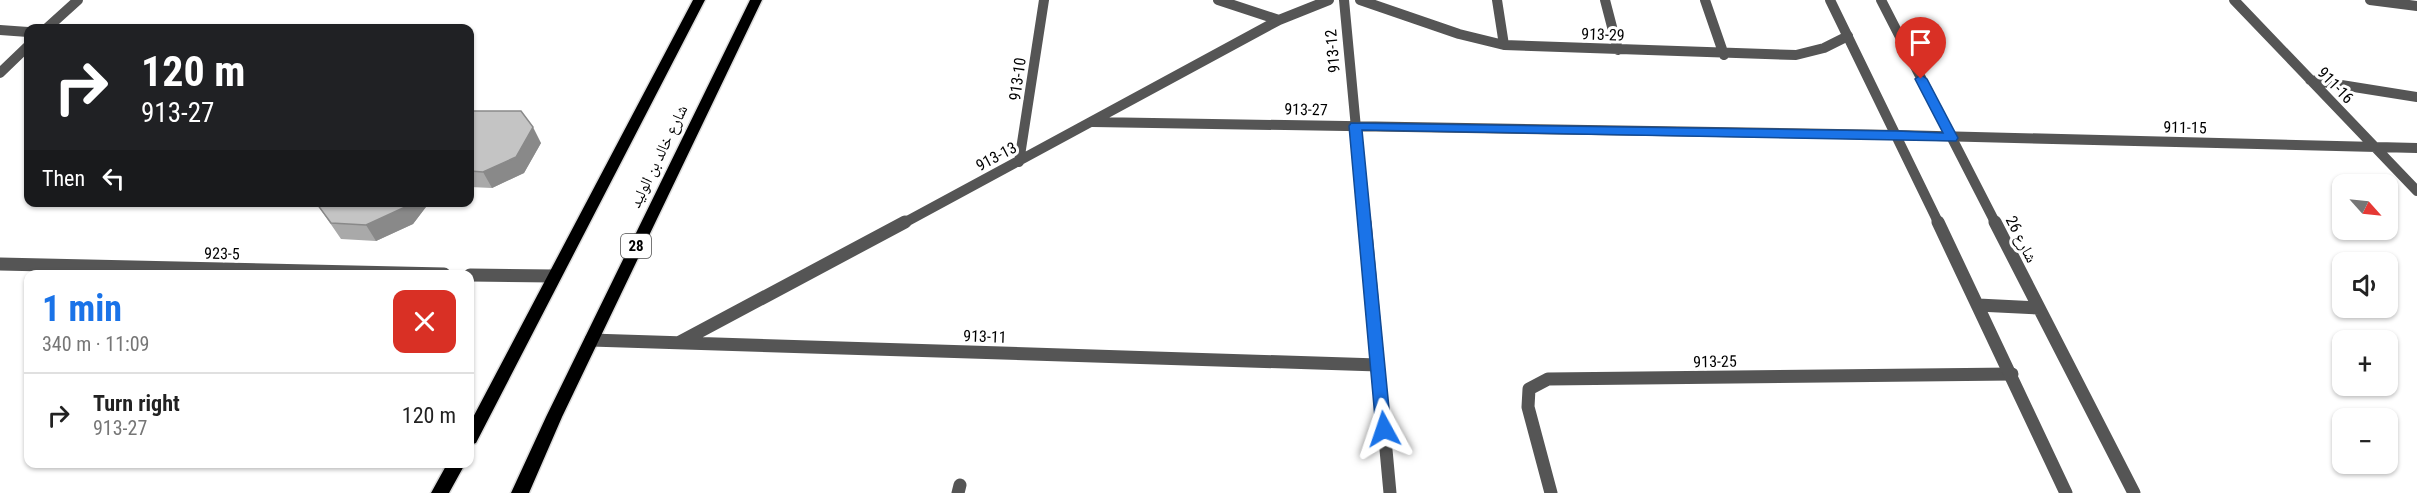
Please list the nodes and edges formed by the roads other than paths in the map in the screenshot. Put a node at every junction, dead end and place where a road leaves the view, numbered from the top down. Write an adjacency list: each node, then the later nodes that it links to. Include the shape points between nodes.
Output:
1 (78, 0): 18 (street)
2 (699, 0): 40 (main road)
3 (756, 0): 43 (main road, شارع خالد بن الوليد / 28)
4 (1044, 0): 35 (street, 913-10)
5 (1218, 0): 17 (street)
6 (1329, 0): 17 (street, 913-13)
7 (1344, 0): 30 (street, 913-12)
8 (1360, 0): 22 (street, 913-29)
9 (1497, 0): 22 (street)
10 (1605, 0): 23 (street)
11 (1706, 0): 25 (street)
12 (1830, 0): 21 (street)
13 (1881, 0): 32 (street, شارع 26)
14 (2234, 0): 27 (street, 911-16)
15 (2370, 0): 16 (street)
16 (2417, 6)
17 (1279, 20): 29 (street, 913-13)
18 (51, 24)
19 (0, 30): 20 (street)
20 (24, 32)
21 (1848, 36): 25 (street, 913-29, via 1824,48 1796,55); 31 (street)
22 (1504, 45): 23 (street, 913-29)
23 (1618, 50): 25 (street, 913-29)
24 (24, 51): 26 (street)
25 (1724, 55)
26 (0, 73)
27 (2310, 80): 28 (street); 33 (street, 911-16)
28 (2417, 97)
29 (1092, 122): 30 (street, 913-27); 35 (street, 913-13)
30 (1355, 126): 31 (street, 913-27); 45 (street, 913-12)
31 (1897, 135): 32 (street, 913-27); 41 (street)
32 (1952, 138): 33 (street, 911-15); 42 (street, شارع 26)
33 (2376, 148): 34 (street, 911-15); 36 (street, 911-16)
34 (2417, 148)
35 (1019, 162): 44 (street, 913-13)
36 (2417, 191)
37 (0, 264): 38 (street, 923-5)
38 (266, 270)
39 (474, 275): 40 (street)
40 (554, 276): 47 (main road)
41 (1978, 305): 42 (street); 46 (street)
42 (2039, 308): 54 (street, شارع 26)
43 (591, 340): 44 (street, 913-11); 50 (main road, شارع خالد بن الوليد / 28)
44 (678, 343): 45 (street, 913-11)
45 (1378, 365): 51 (street, 913-12)
46 (2012, 374): 52 (street, 913-25, via 1548,379 1529,389 1528,407); 53 (street)
47 (474, 430)
48 (454, 468): 49 (main road)
49 (440, 493)
50 (520, 493)
51 (1389, 493)
52 (1551, 493)
53 (2066, 493)
54 (2134, 493)

